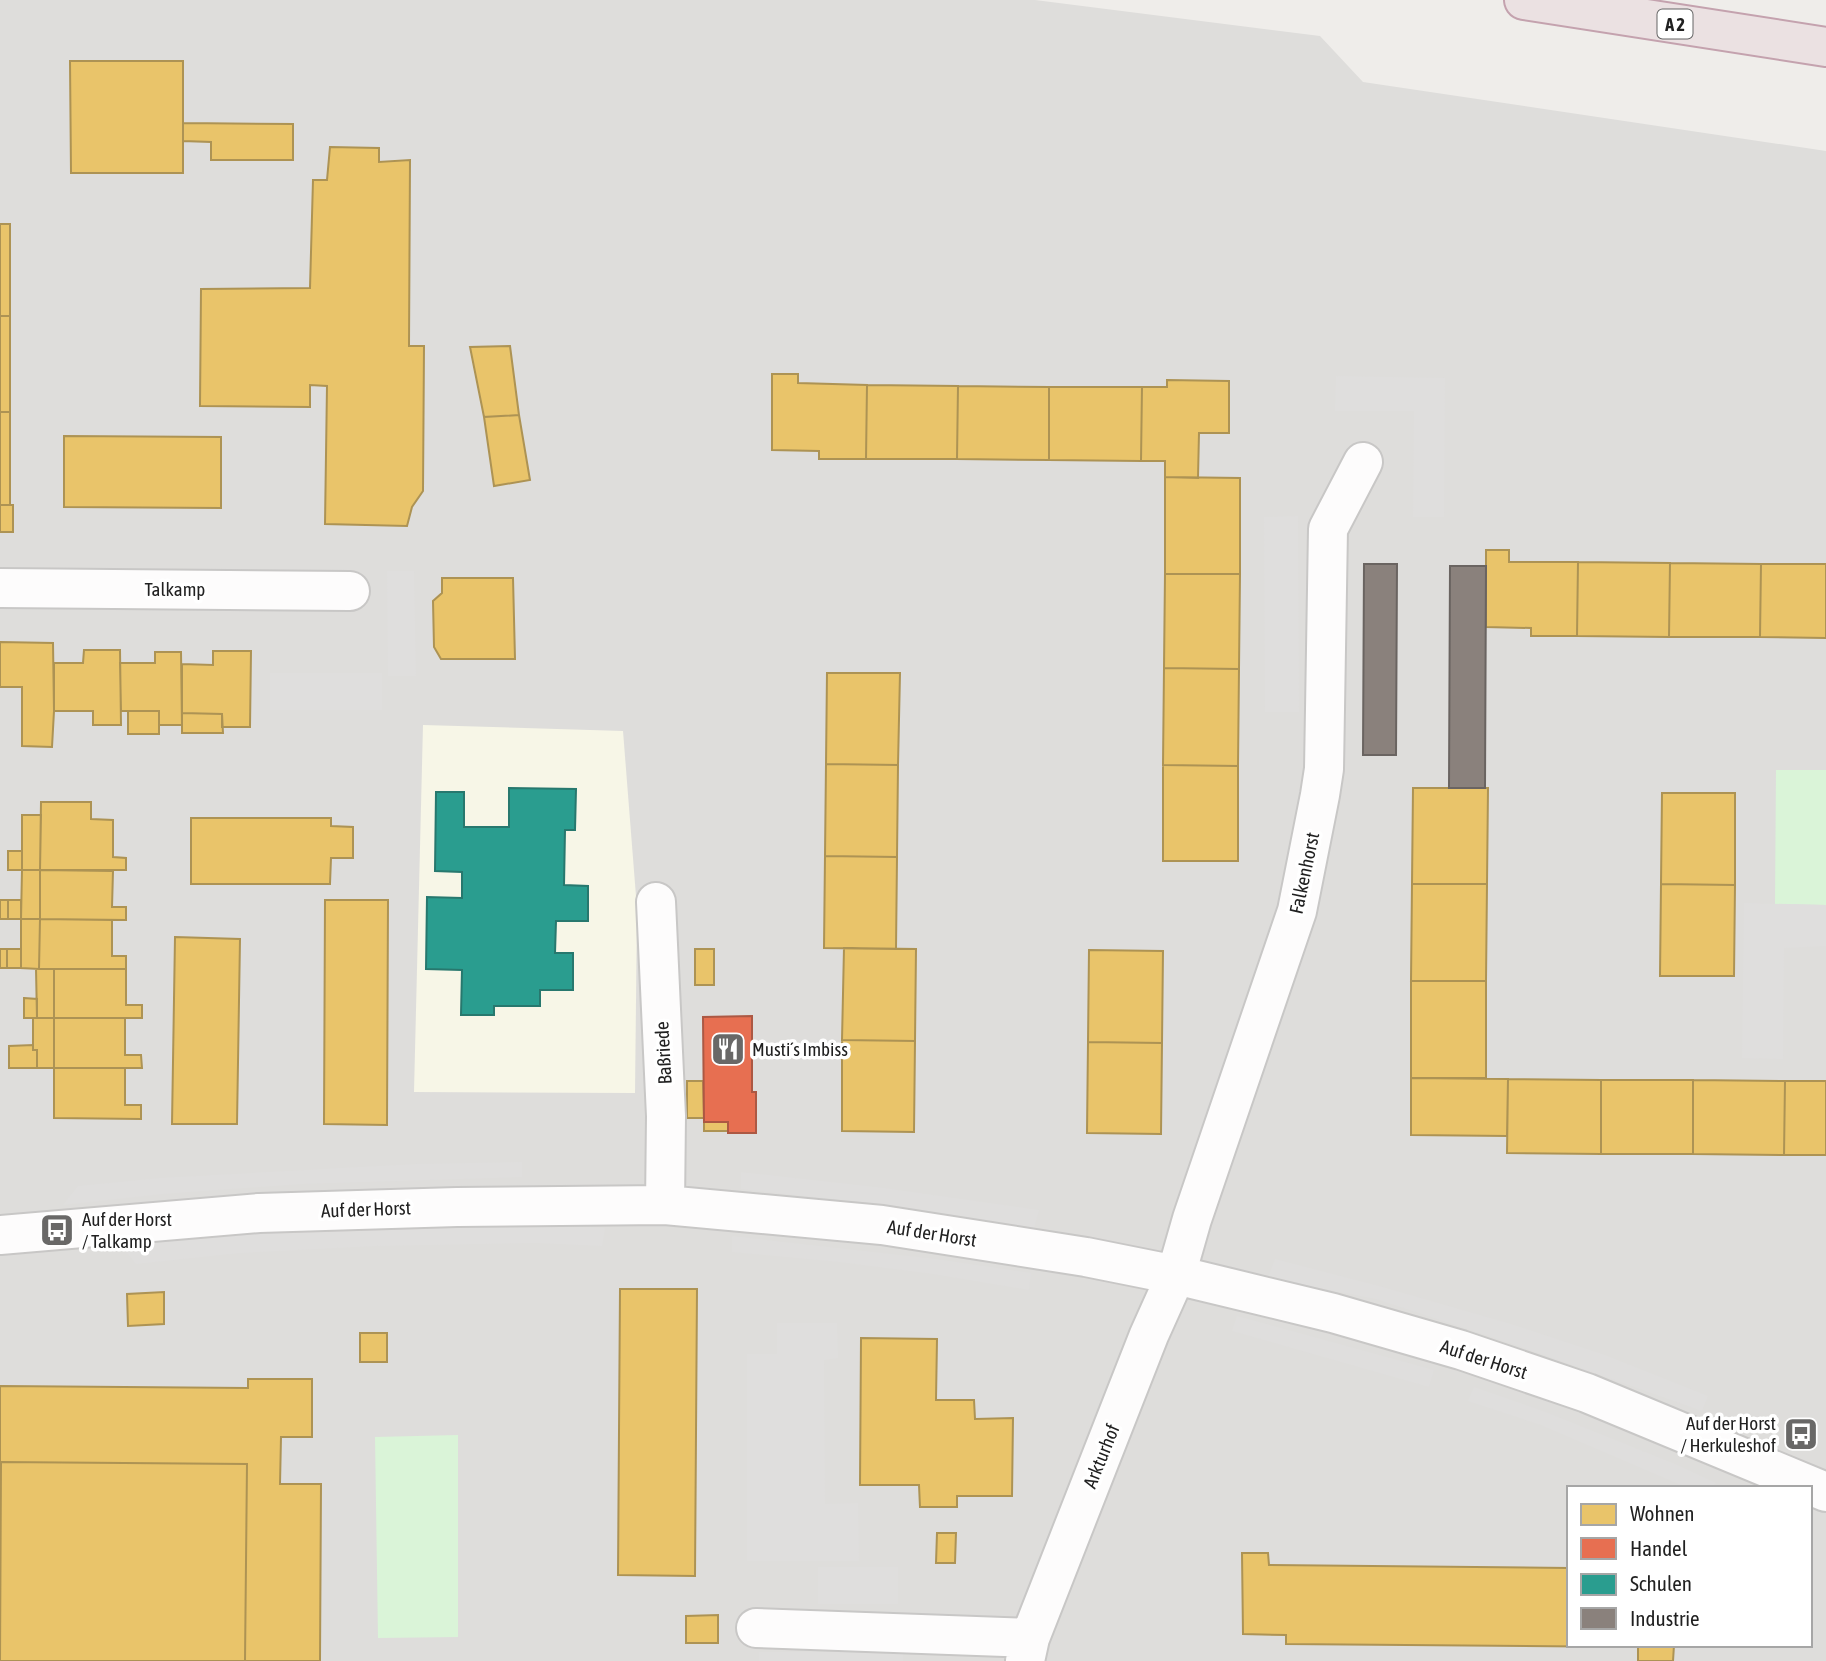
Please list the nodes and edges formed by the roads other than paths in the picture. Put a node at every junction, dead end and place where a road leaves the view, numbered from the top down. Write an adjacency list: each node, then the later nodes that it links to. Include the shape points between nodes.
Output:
1 (1524, 0): 2 (highway, A 2)
2 (1826, 47)
3 (1363, 462): 9 (street, Falkenhorst, via 1328,529 1324,769 1297,911)
4 (0, 588): 5 (street, Talkamp)
5 (350, 591)
6 (656, 902): 7 (street, Baßriede, via 666,1116)
7 (665, 1205): 8 (street, Auf der Horst, via 258,1213); 9 (street, Auf der Horst, via 882,1225)
8 (0, 1235)
9 (1176, 1275): 10 (street, Auf der Horst, via 1333,1313 1486,1359 1587,1393); 12 (street, Arkturhof)
10 (1812, 1486)
11 (756, 1628): 12 (street, Arkturhof)
12 (1027, 1649)

